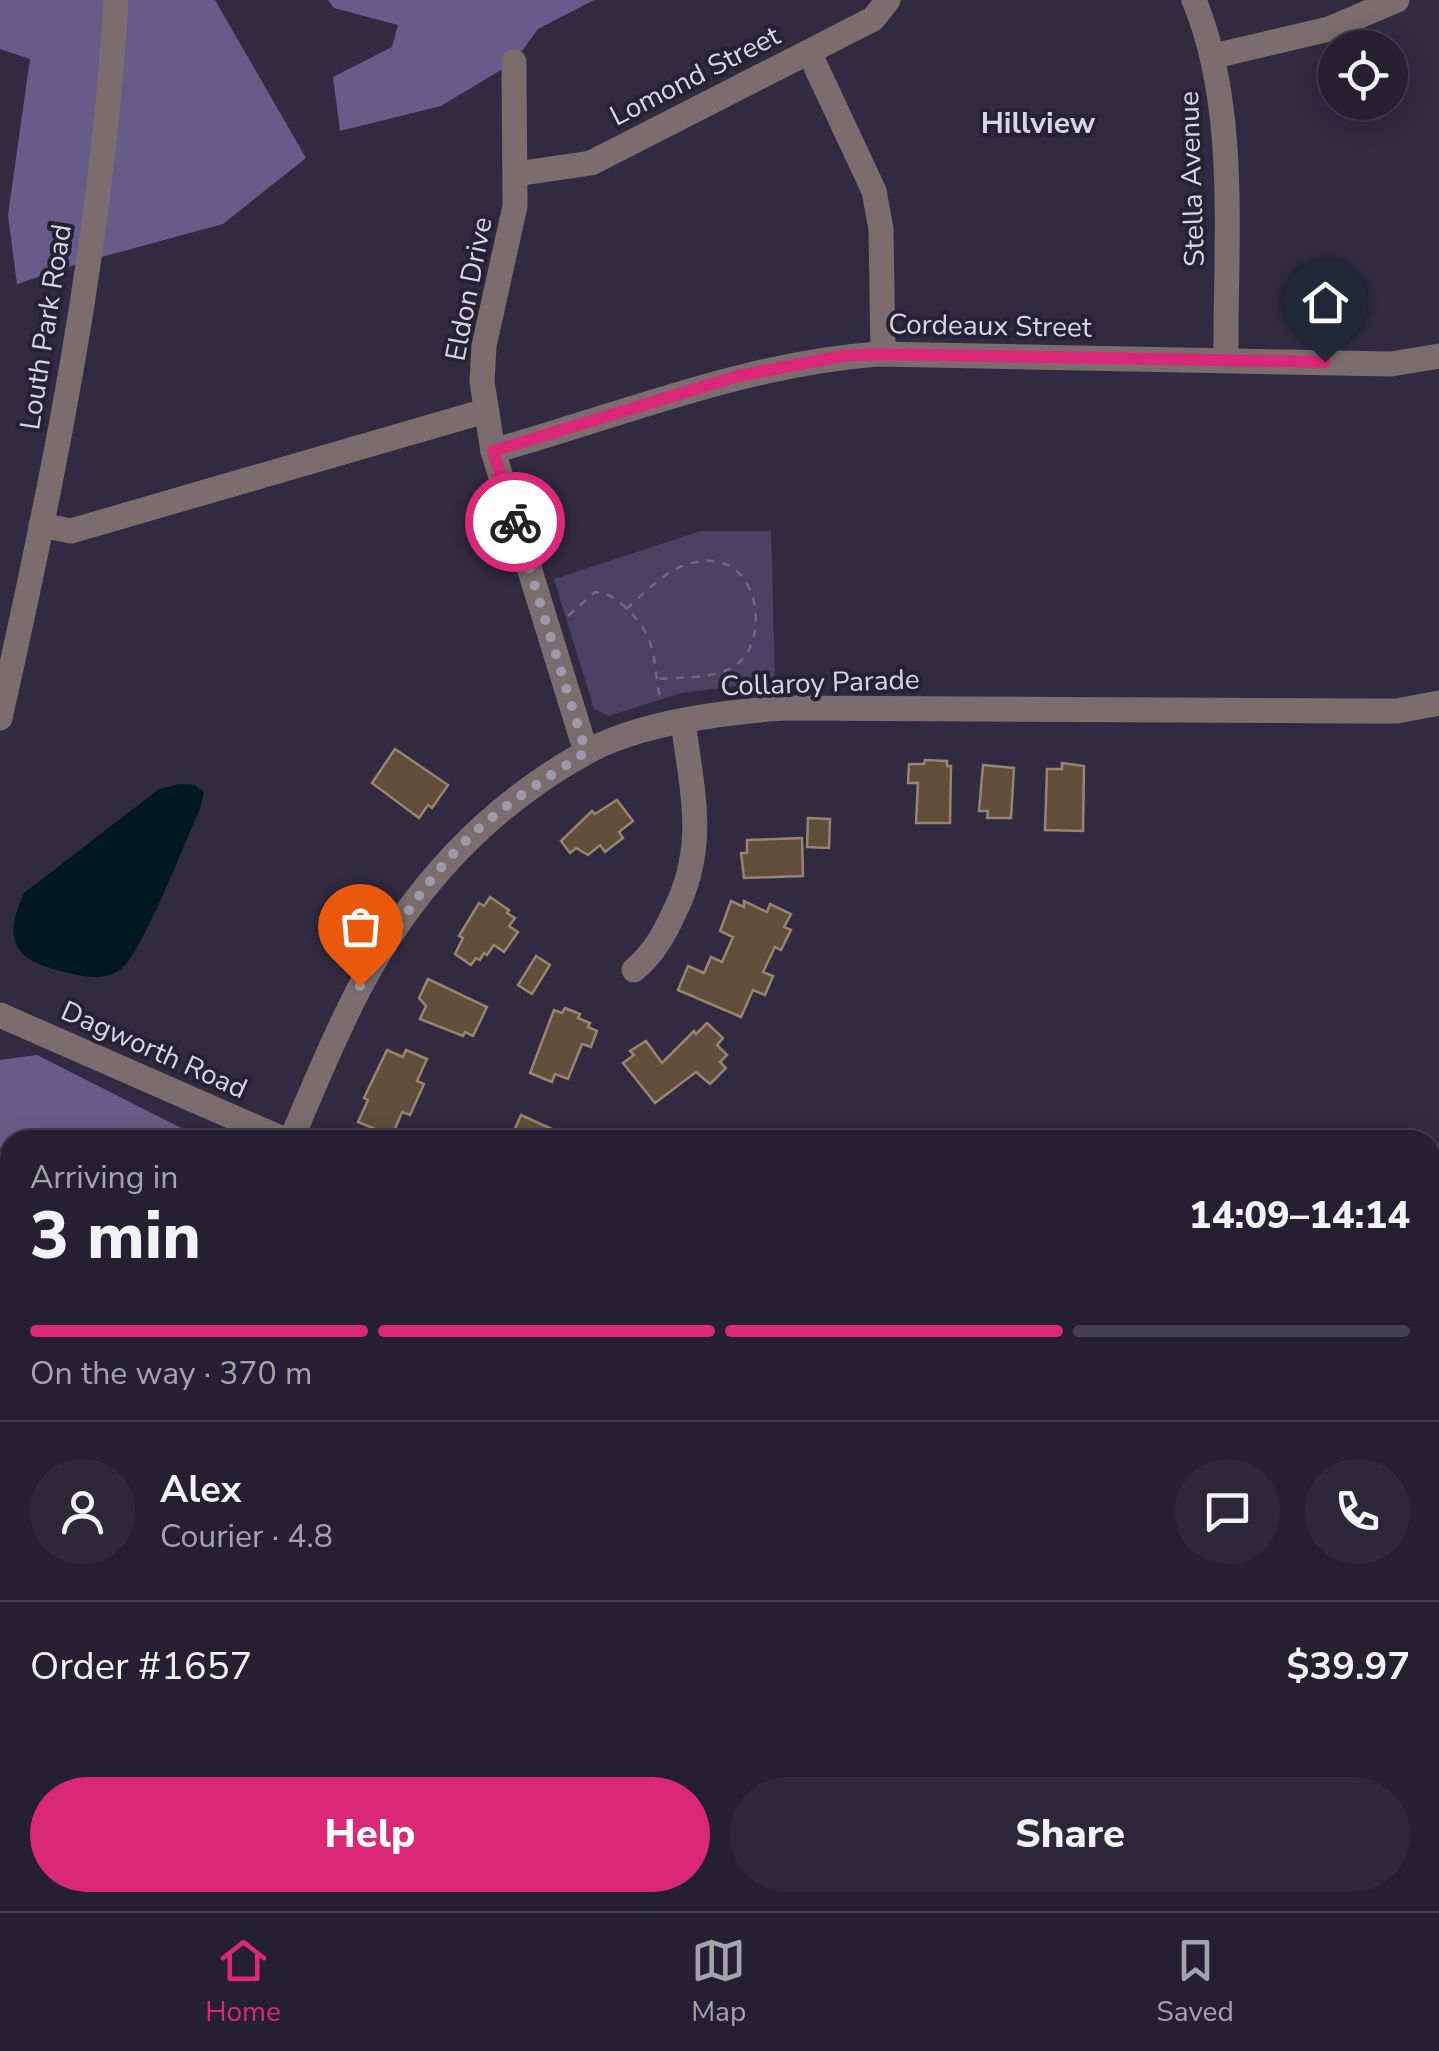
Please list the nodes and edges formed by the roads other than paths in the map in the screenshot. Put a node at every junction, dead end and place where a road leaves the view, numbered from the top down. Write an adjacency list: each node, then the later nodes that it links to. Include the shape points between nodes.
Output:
1 (116, 0): 14 (street, Louth Park Road, via 110,110)
2 (888, 0): 5 (street, Lomond Street, via 873,19)
3 (1194, 0): 6 (street, Stella Avenue)
4 (1397, 0): 6 (street, via 1328,29)
5 (810, 52): 8 (street, Lomond Street, via 591,163); 9 (street, via 874,192)
6 (1214, 56): 11 (street, Stella Avenue, via 1224,128)
7 (514, 62): 8 (street, Eldon Drive)
8 (516, 174): 12 (street, Eldon Drive, via 484,346)
9 (883, 354): 11 (street, Cordeaux Street); 13 (street, Cordeaux Street, via 755,372)
10 (1439, 356): 11 (street, Cordeaux Street, via 1391,364)
11 (1226, 360)
12 (485, 412): 13 (street, Eldon Drive); 14 (street, via 71,530)
13 (493, 451): 18 (street, Eldon Drive)
14 (42, 526): 16 (street, Louth Park Road)
15 (1439, 704): 17 (street, Collaroy Parade, via 1367,712 785,708)
16 (0, 718)
17 (684, 721): 18 (street, Collaroy Parade); 19 (street, via 694,859 663,936)
18 (586, 752): 22 (street, Collaroy Parade, via 476,831 412,904 360,986)
19 (634, 970)
20 (0, 1015): 21 (street, Dagworth Road)
21 (265, 1130)
22 (293, 1130)

